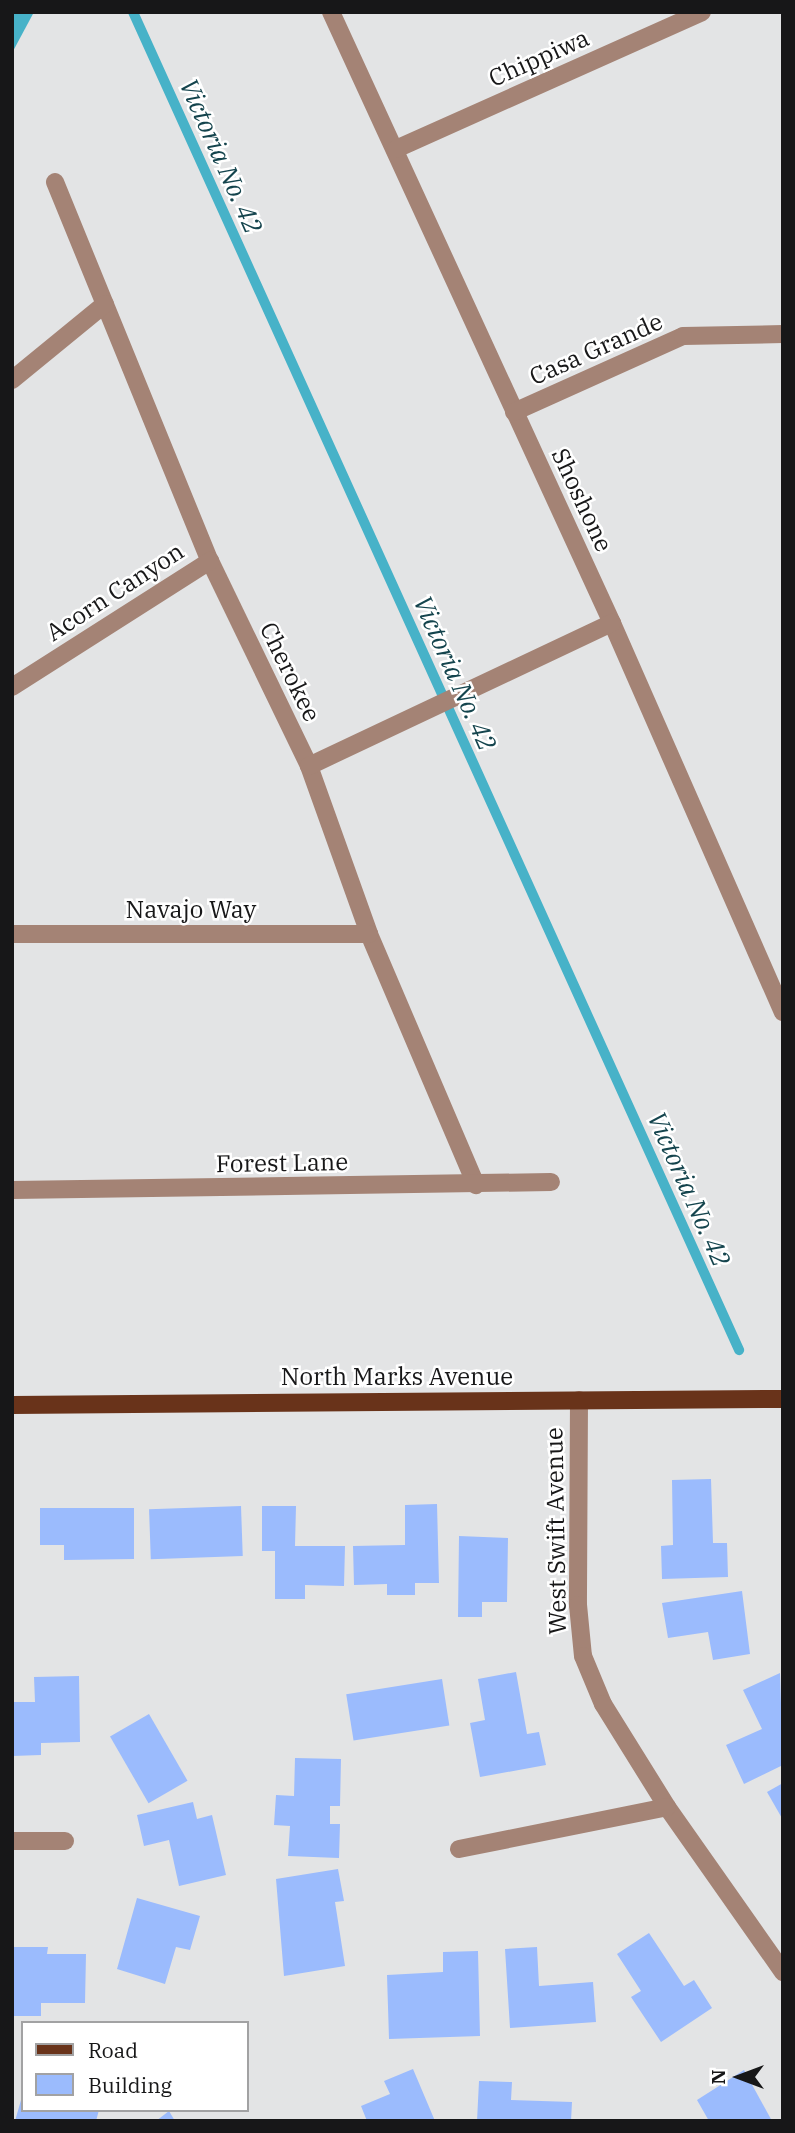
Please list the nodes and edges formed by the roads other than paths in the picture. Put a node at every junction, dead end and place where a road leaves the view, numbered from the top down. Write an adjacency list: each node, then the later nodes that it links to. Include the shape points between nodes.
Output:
1 (331, 12): 3 (street, Shoshone)
2 (702, 12): 3 (street, Chippiwa)
3 (396, 149): 8 (street, Shoshone)
4 (55, 182): 5 (street, Cherokee)
5 (105, 304): 7 (street); 9 (street, Cherokee)
6 (783, 334): 8 (street, Casa Grande, via 683,336)
7 (12, 380)
8 (514, 412): 10 (street, Shoshone)
9 (210, 561): 11 (street, Acorn Canyon); 12 (street, Cherokee)
10 (612, 623): 12 (street); 15 (street, Shoshone)
11 (12, 688)
12 (309, 766): 14 (street, Cherokee)
13 (12, 934): 14 (street, Navajo Way)
14 (369, 934): 17 (street, Cherokee)
15 (783, 1012)
16 (551, 1182): 17 (street, Forest Lane)
17 (477, 1185): 18 (street, Forest Lane)
18 (12, 1190)
19 (783, 1399): 20 (main road, North Marks Avenue)
20 (579, 1400): 21 (main road, North Marks Avenue); 22 (street, West Swift Avenue, via 578,1605 583,1656 603,1704)
21 (12, 1405)
22 (667, 1807): 25 (street); 26 (street, West Swift Avenue)
23 (12, 1841): 24 (street)
24 (65, 1841)
25 (459, 1849)
26 (783, 1972)

